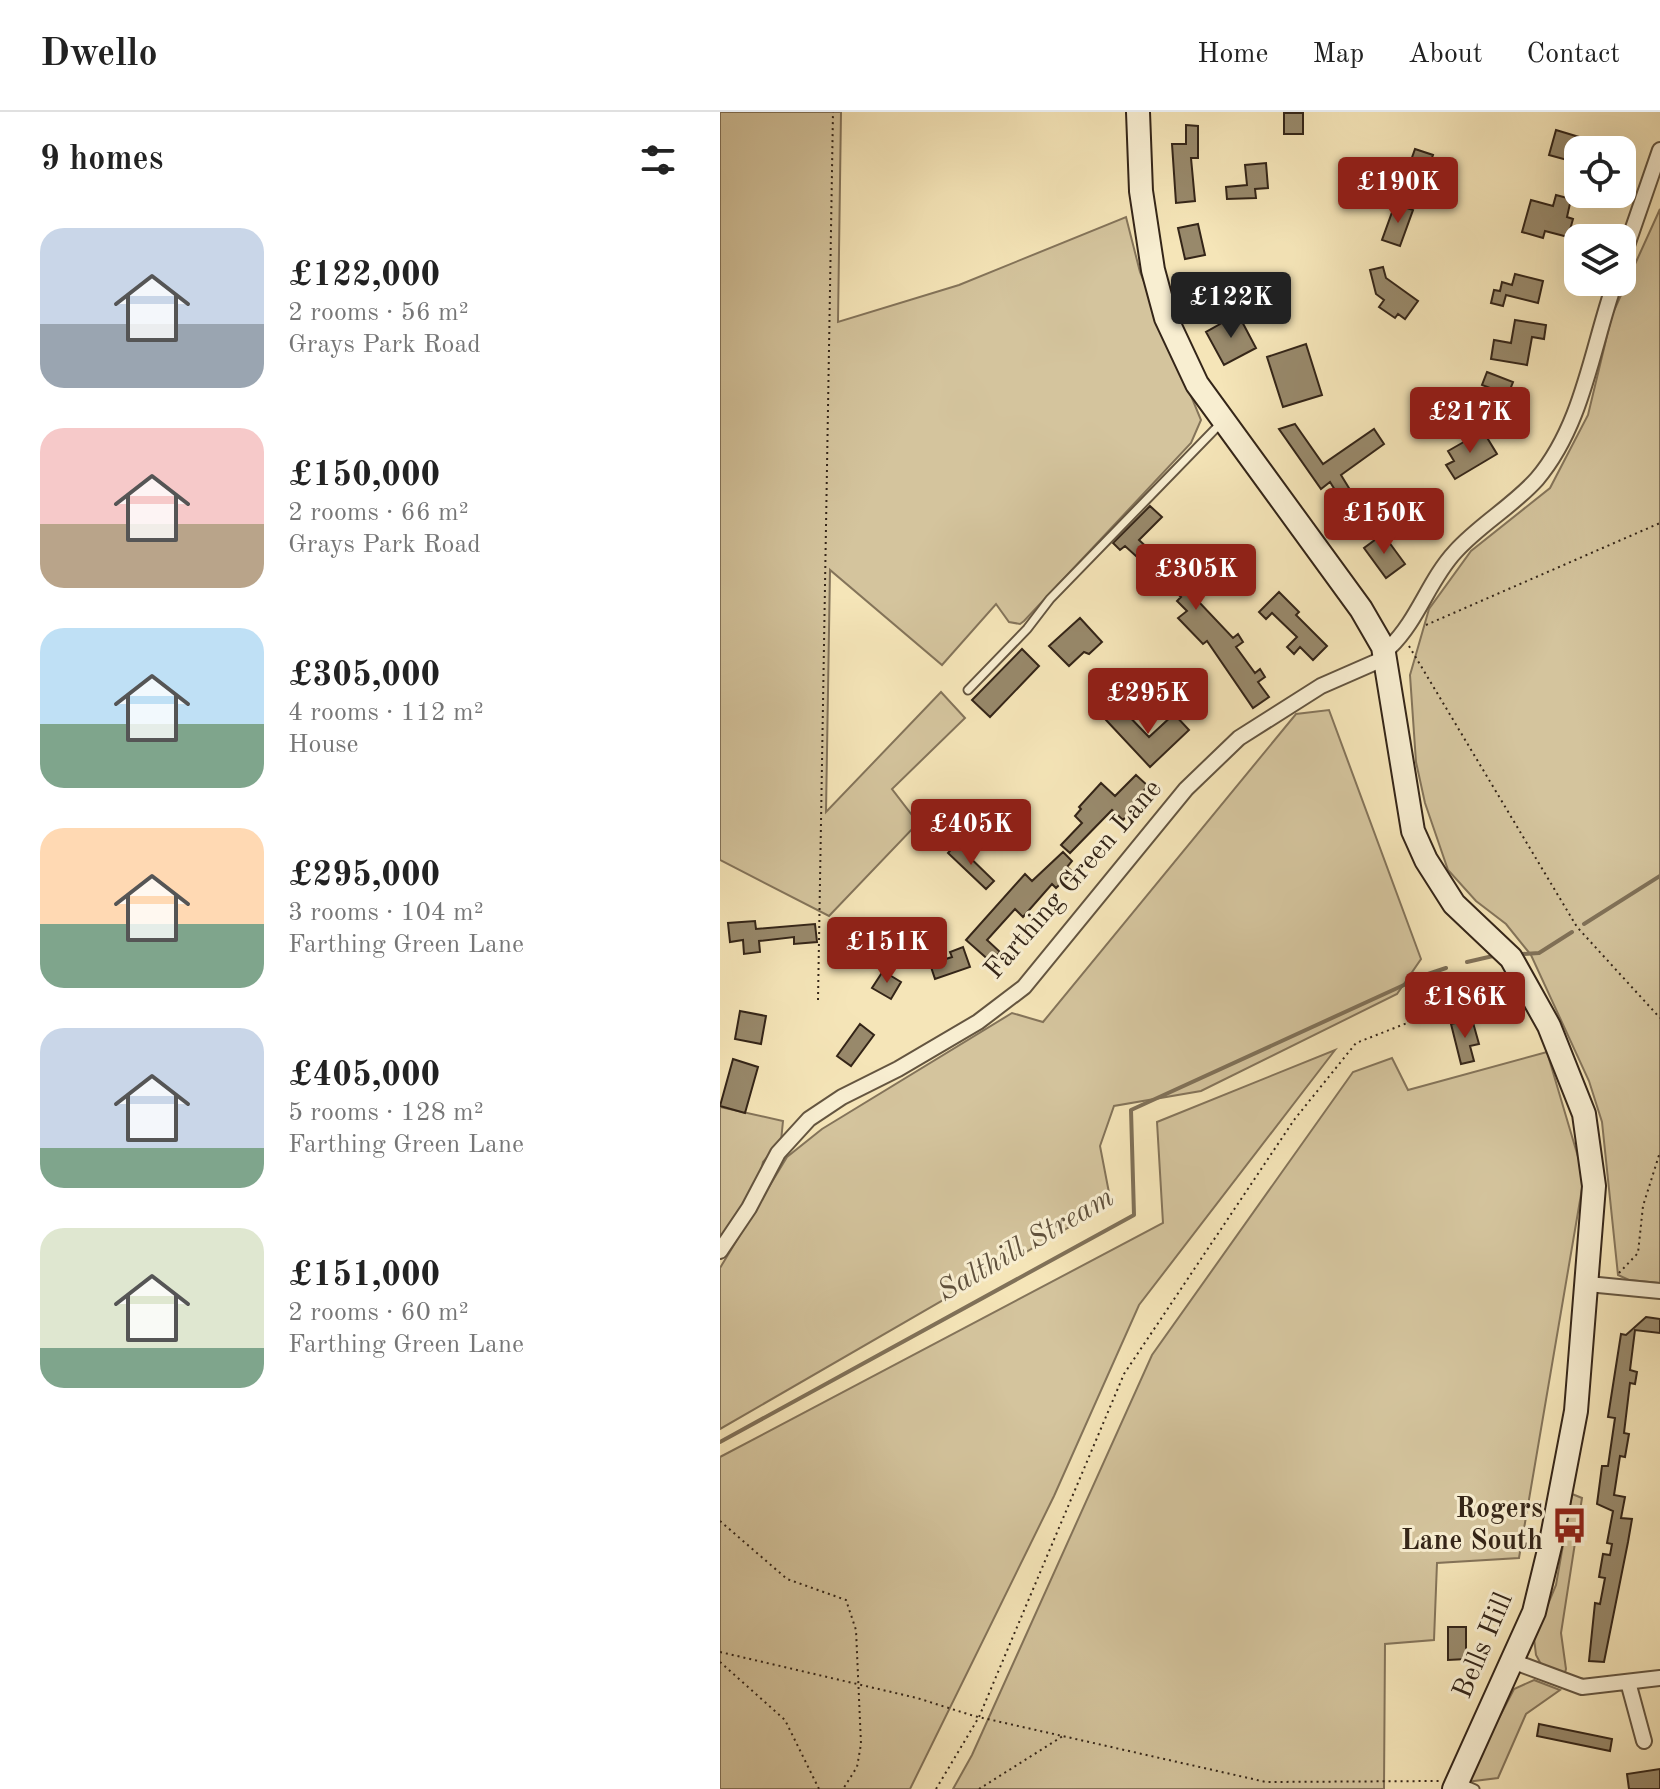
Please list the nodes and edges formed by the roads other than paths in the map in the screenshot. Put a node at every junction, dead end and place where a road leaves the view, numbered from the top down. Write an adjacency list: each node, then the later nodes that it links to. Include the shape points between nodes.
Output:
1 (1138, 112): 5 (main road, via 1141,191 1159,294 1197,384)
2 (1660, 150): 3 (street)
3 (1634, 224)
4 (1611, 296): 6 (street, via 1577,406 1556,452 1536,480 1454,553)
5 (1223, 422): 6 (main road); 7 (lane)
6 (1390, 647): 8 (street, Farthing Green Lane, via 1239,738 1186,789 1024,987 978,1022 809,1119 778,1153); 9 (main road, Bells Hill, via 1406,797 1417,841 1454,904 1511,958 1564,1058 1584,1114 1594,1186)
7 (968, 690)
8 (720, 1251)
9 (1598, 1285): 10 (street); 11 (main road, Bells Hill, via 1551,1542 1534,1612)
10 (1660, 1291)
11 (1512, 1661): 13 (street, via 1582,1687); 15 (main road, Bells Hill)
12 (1660, 1678): 13 (street)
13 (1628, 1682): 14 (street)
14 (1644, 1741)
15 (1462, 1786)

